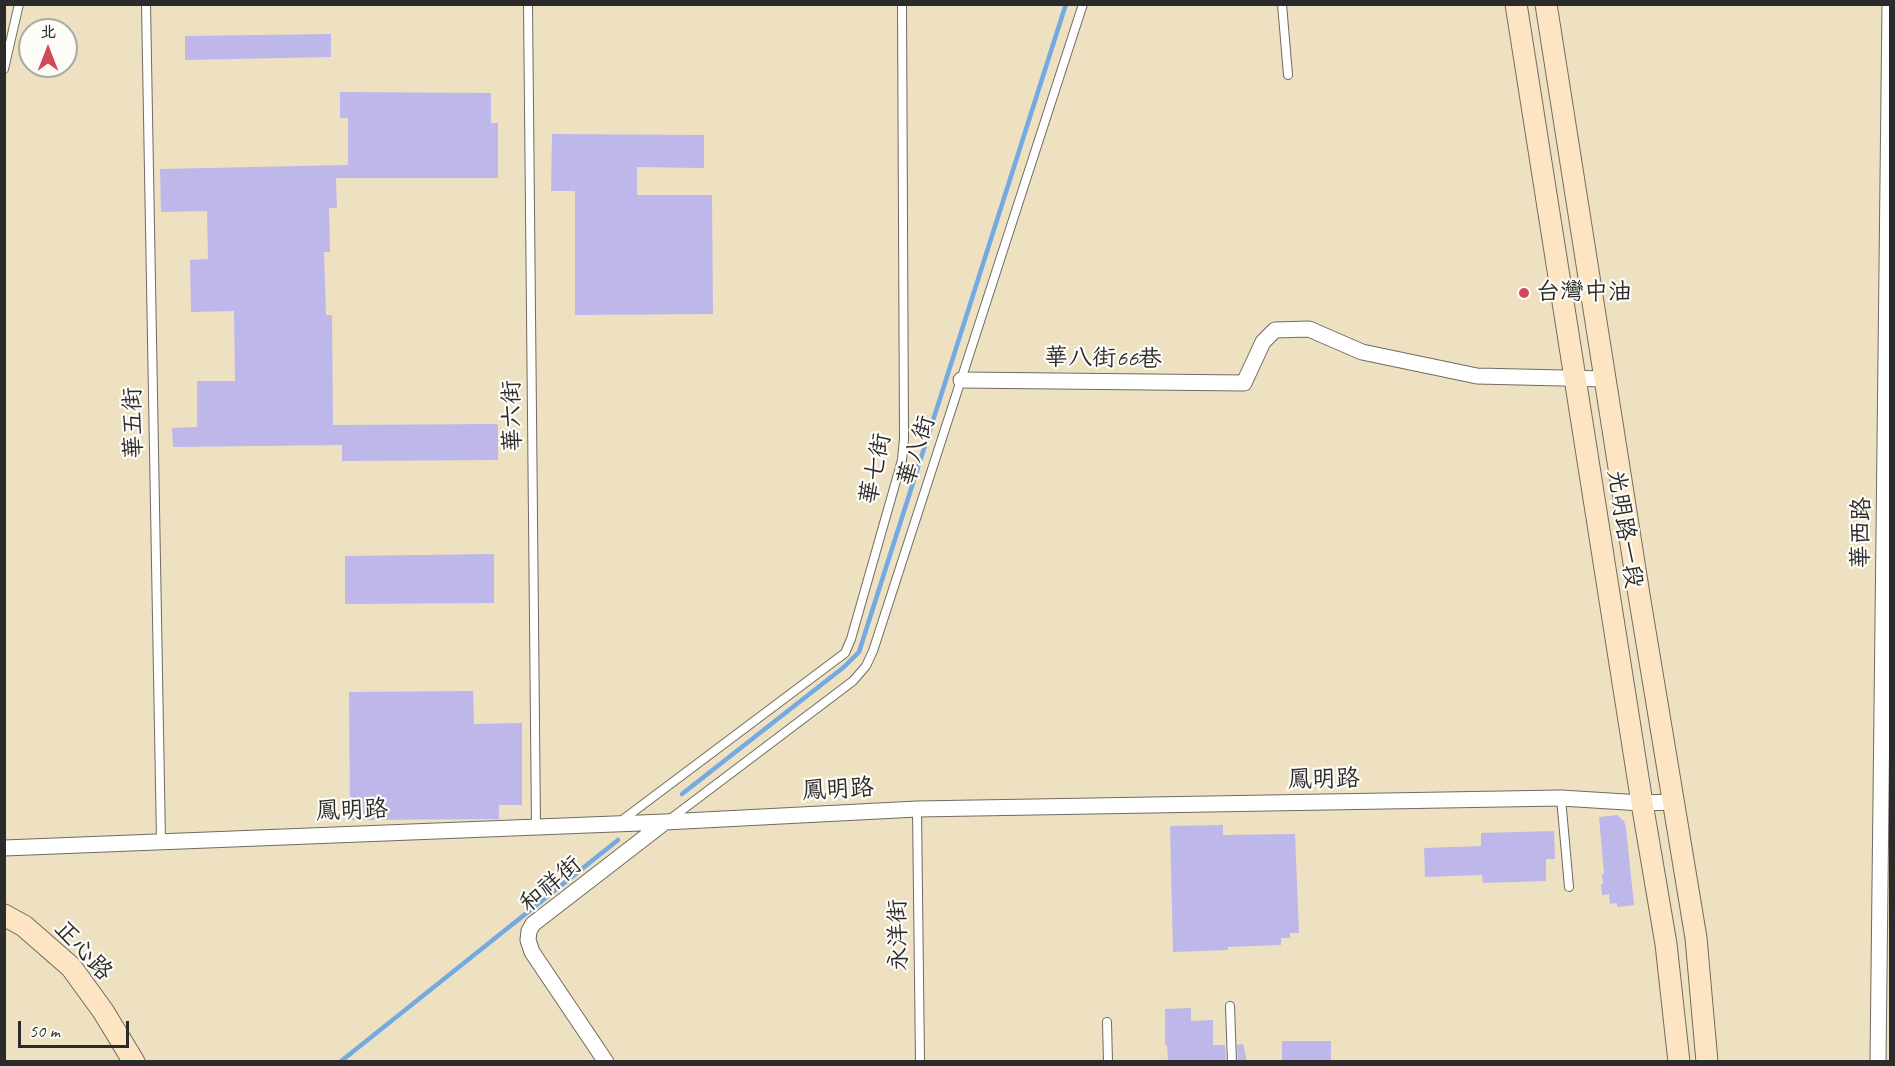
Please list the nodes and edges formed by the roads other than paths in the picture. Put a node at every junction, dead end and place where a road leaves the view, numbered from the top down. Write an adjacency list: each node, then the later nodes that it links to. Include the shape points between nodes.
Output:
1 (19, 4): 10 (lane)
2 (146, 4): 26 (lane, 華五街)
3 (528, 4): 25 (lane, 華六街)
4 (902, 4): 24 (lane, 華七街, via 904,439 902,460 851,639 845,653)
5 (1083, 4): 17 (lane, 華八街)
6 (1282, 4): 11 (lane)
7 (1516, 4): 14 (street, 光明路一段)
8 (1546, 4): 13 (street, 光明路一段)
9 (1890, 4): 12 (street, 華西路)
10 (4, 69)
11 (1288, 75)
12 (1890, 110): 18 (street, 華西路)
13 (1579, 210): 14 (street); 16 (street, 光明路一段)
14 (1549, 217): 15 (street, 光明路一段)
15 (1575, 378): 16 (street); 17 (street, 華八街66巷, via 1477,376 1362,352 1309,329 1275,330 1263,342 1244,383); 21 (street, 光明路一段)
16 (1605, 379): 20 (street, 光明路一段)
17 (961, 380): 23 (lane, 華八街, via 866,666 853,681)
18 (1887, 578): 32 (street, 華西路)
19 (1561, 798): 21 (street, 鳳明路); 22 (street, 鳳明路); 28 (lane)
20 (1674, 802): 21 (street, 鳳明路); 39 (street, 光明路一段, via 1696,938)
21 (1642, 803): 38 (street, 光明路一段, via 1666,944)
22 (917, 809): 23 (street, 鳳明路); 35 (lane, 永洋街)
23 (665, 822): 24 (street, 鳳明路); 34 (street, 和祥街, via 529,931 532,952)
24 (619, 823): 25 (street, 鳳明路)
25 (536, 826): 26 (street, 鳳明路)
26 (161, 842): 27 (street, 鳳明路)
27 (4, 848)
28 (1569, 887)
29 (4, 915): 33 (street, 正心路, via 24,926 70,967)
30 (1230, 1006): 37 (lane)
31 (1107, 1022): 36 (lane)
32 (1884, 1030): 40 (street, 華西路)
33 (134, 1062)
34 (606, 1062)
35 (920, 1062)
36 (1108, 1062)
37 (1232, 1062)
38 (1679, 1062)
39 (1707, 1062)
40 (1878, 1062)

